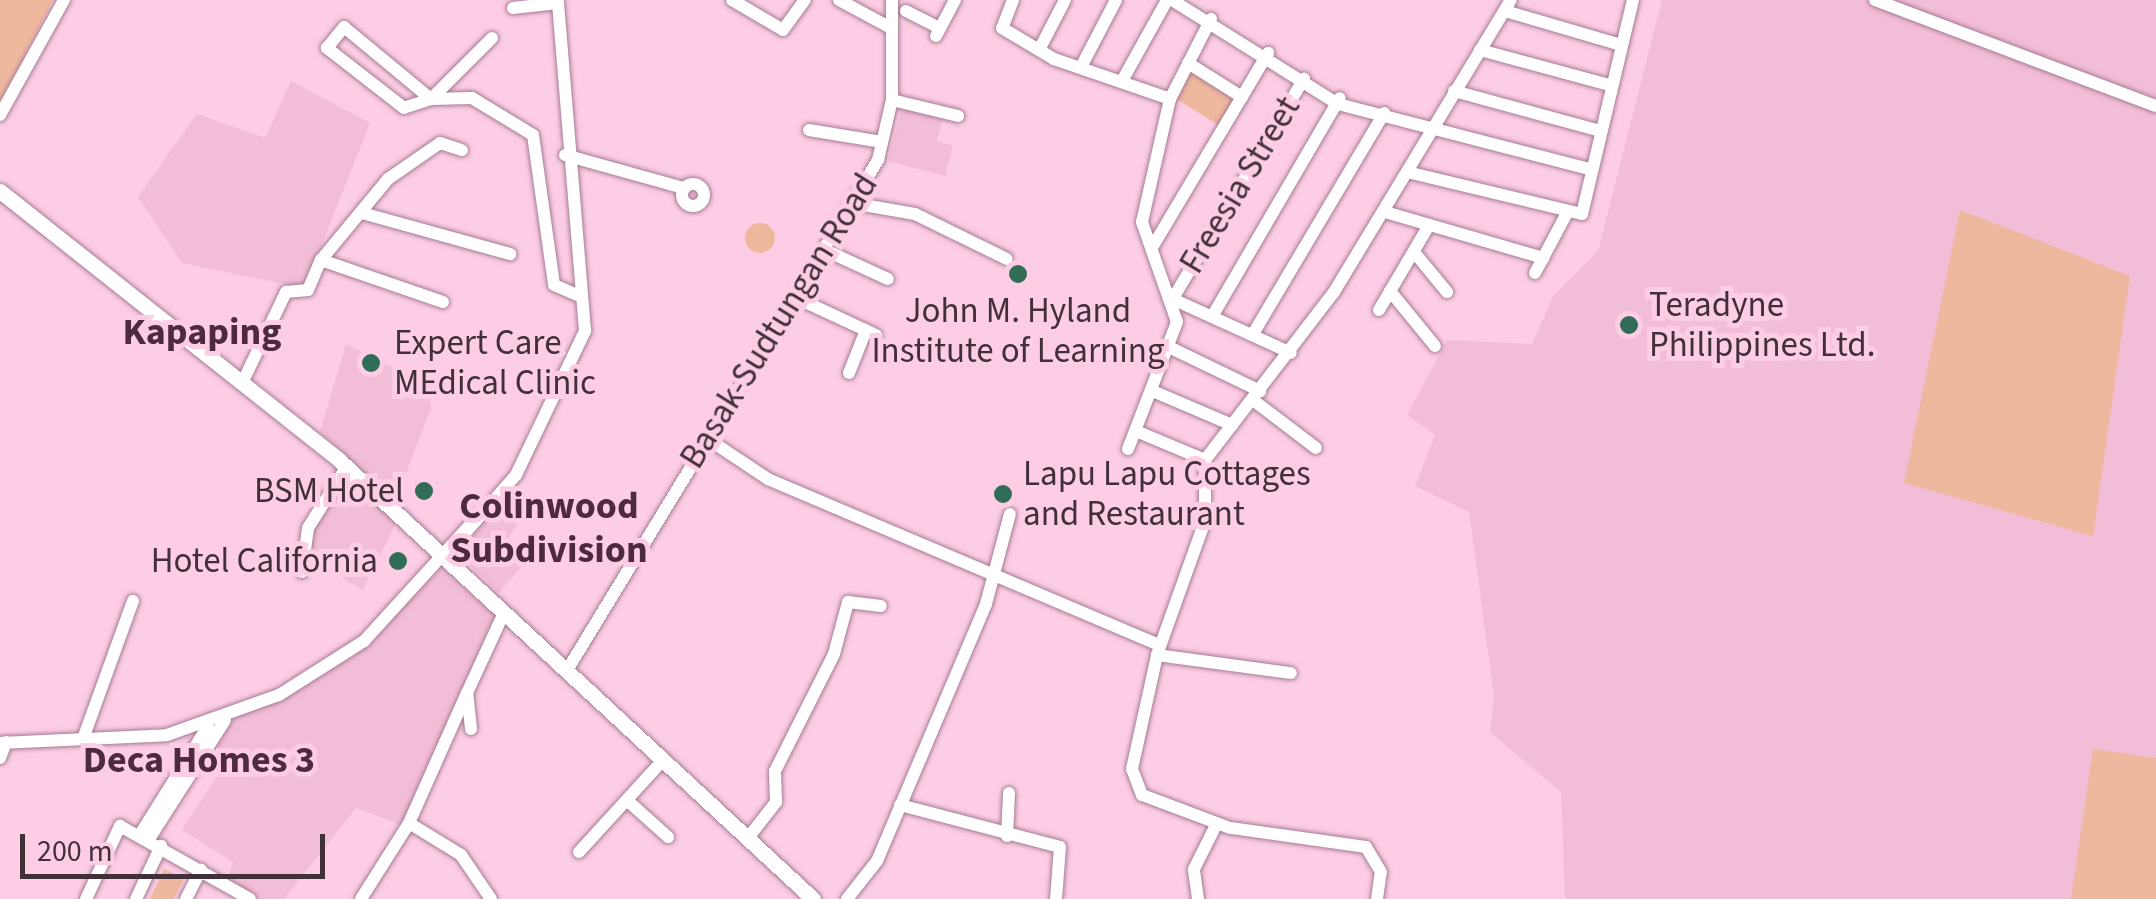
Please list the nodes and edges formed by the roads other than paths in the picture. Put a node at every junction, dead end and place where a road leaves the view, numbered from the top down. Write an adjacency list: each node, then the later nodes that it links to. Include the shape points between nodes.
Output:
1 (64, 0): 38 (street)
2 (732, 0): 3 (street, via 783,30)
3 (804, 0)
4 (839, 0): 20 (street)
5 (892, 0): 20 (street, Basak-Sudtungan Road)
6 (956, 0): 18 (street, via 938,32)
7 (1013, 0): 23 (street, via 1002,28)
8 (1064, 0): 23 (street)
9 (1116, 0): 27 (street)
10 (1170, 0): 19 (street); 29 (street)
11 (1181, 0): 19 (street)
12 (1616, 0): 15 (street)
13 (1875, 0): 37 (street)
14 (558, 1): 16 (street); 46 (street)
15 (1632, 2): 22 (street)
16 (510, 3)
17 (1508, 5): 22 (street); 24 (street)
18 (906, 11)
19 (1210, 21): 25 (street); 26 (street)
20 (891, 28): 35 (street, Basak-Sudtungan Road)
21 (492, 38): 34 (street)
22 (1621, 45): 30 (street)
23 (1039, 50): 27 (street)
24 (1480, 50): 30 (street); 31 (street)
25 (1266, 55): 28 (street); 32 (street)
26 (1188, 63): 32 (street); 33 (street)
27 (1081, 68): 29 (street)
28 (1303, 79): 36 (street); 68 (street, Freesia Street)
29 (1122, 81): 33 (street)
30 (1610, 85): 43 (street)
31 (1454, 91): 41 (street); 43 (street)
32 (1242, 96): 56 (street)
33 (1170, 98): 56 (street, via 1142,222)
34 (431, 100): 34 (street, via 344,27 326,48 395,106); 67 (street, via 472,98 533,136 554,285)
35 (892, 100): 40 (street); 44 (street, Basak-Sudtungan Road)
36 (1339, 101): 39 (street); 72 (street)
37 (2156, 106)
38 (0, 115)
39 (1383, 115): 41 (street); 73 (street)
40 (958, 116)
41 (1422, 129): 47 (street); 48 (street)
42 (809, 130): 44 (street)
43 (1598, 130): 47 (street)
44 (882, 142): 51 (street, Basak-Sudtungan Road)
45 (462, 150): 52 (street, via 440,143 414,156)
46 (565, 155): 49 (street); 67 (street)
47 (1589, 169): 54 (street, via 1582,214)
48 (1407, 172): 53 (street); 54 (street)
49 (684, 188)
50 (0, 191): 78 (main road)
51 (852, 203): 57 (street, Basak-Sudtungan Road); 61 (street, via 915,214)
52 (362, 212): 59 (street); 62 (street)
53 (1384, 212): 55 (street); 76 (street)
54 (1568, 212): 60 (street)
55 (1430, 225): 58 (street); 60 (street)
56 (1153, 246): 68 (street)
57 (826, 250): 64 (street); 69 (street, Basak-Sudtungan Road)
58 (1414, 252): 65 (street); 66 (street)
59 (510, 254)
60 (1542, 258): 63 (street)
61 (1007, 259)
62 (321, 260): 70 (street); 78 (street, via 308,290 286,292)
63 (1535, 273)
64 (888, 278)
65 (1390, 291): 71 (street); 74 (street)
66 (1447, 292)
67 (578, 296): 89 (street, via 584,338 516,475)
68 (1176, 298): 72 (street); 75 (street)
69 (800, 300): 77 (street, via 871,332); 83 (street, Basak-Sudtungan Road)
70 (443, 302)
71 (1379, 310)
72 (1212, 315): 73 (street)
73 (1253, 334): 76 (street)
74 (1435, 346)
75 (1173, 350): 79 (street); 80 (street)
76 (1291, 354): 80 (street)
77 (849, 373)
78 (244, 379): 87 (main road)
79 (1155, 392): 81 (street); 82 (street)
80 (1256, 396): 81 (street); 84 (street)
81 (1232, 425): 86 (street)
82 (1136, 432): 85 (street); 86 (street)
83 (708, 440): 91 (street, via 768,480); 97 (street, Basak-Sudtungan Road)
84 (1316, 448)
85 (1128, 450)
86 (1202, 465): 95 (street, via 1204,522)
87 (346, 466): 89 (main road); 90 (street, via 308,528)
88 (1010, 514): 91 (street)
89 (442, 555): 94 (main road); 96 (main road); 100 (street, via 337,662)
90 (302, 572)
91 (993, 578): 95 (street); 109 (street)
92 (132, 601): 103 (street)
93 (881, 606): 114 (street, via 848,602 834,654 816,674 776,771 776,802)
94 (501, 618): 96 (main road); 99 (street)
95 (1158, 650): 98 (street); 111 (street, via 1132,784)
96 (547, 655): 97 (main road)
97 (566, 672): 106 (main road)
98 (1291, 673)
99 (467, 693): 102 (street); 110 (street)
100 (224, 720): 101 (street); 115 (street)
101 (208, 726): 103 (street); 115 (street)
102 (472, 729)
103 (83, 739): 104 (street)
104 (3, 742): 105 (street)
105 (0, 758)
106 (662, 760): 108 (street); 114 (main road)
107 (1010, 793): 112 (street)
108 (628, 801): 113 (street); 116 (street)
109 (900, 805): 112 (street); 125 (street, via 877,860)
110 (409, 823): 122 (street); 123 (street, via 461,854)
111 (1217, 823): 127 (street, via 1194,869); 128 (street, via 1366,847 1381,872)
112 (1007, 836): 126 (street, via 1060,846)
113 (668, 837)
114 (748, 838): 124 (main road)
115 (150, 839): 117 (street); 118 (street, via 120,826); 119 (street)
116 (578, 852)
117 (200, 870): 120 (street); 121 (street)
118 (86, 899)
119 (136, 899)
120 (186, 899)
121 (250, 899)
122 (361, 899)
123 (491, 899)
124 (813, 899)
125 (847, 899)
126 (1056, 899)
127 (1198, 899)
128 (1377, 899)

